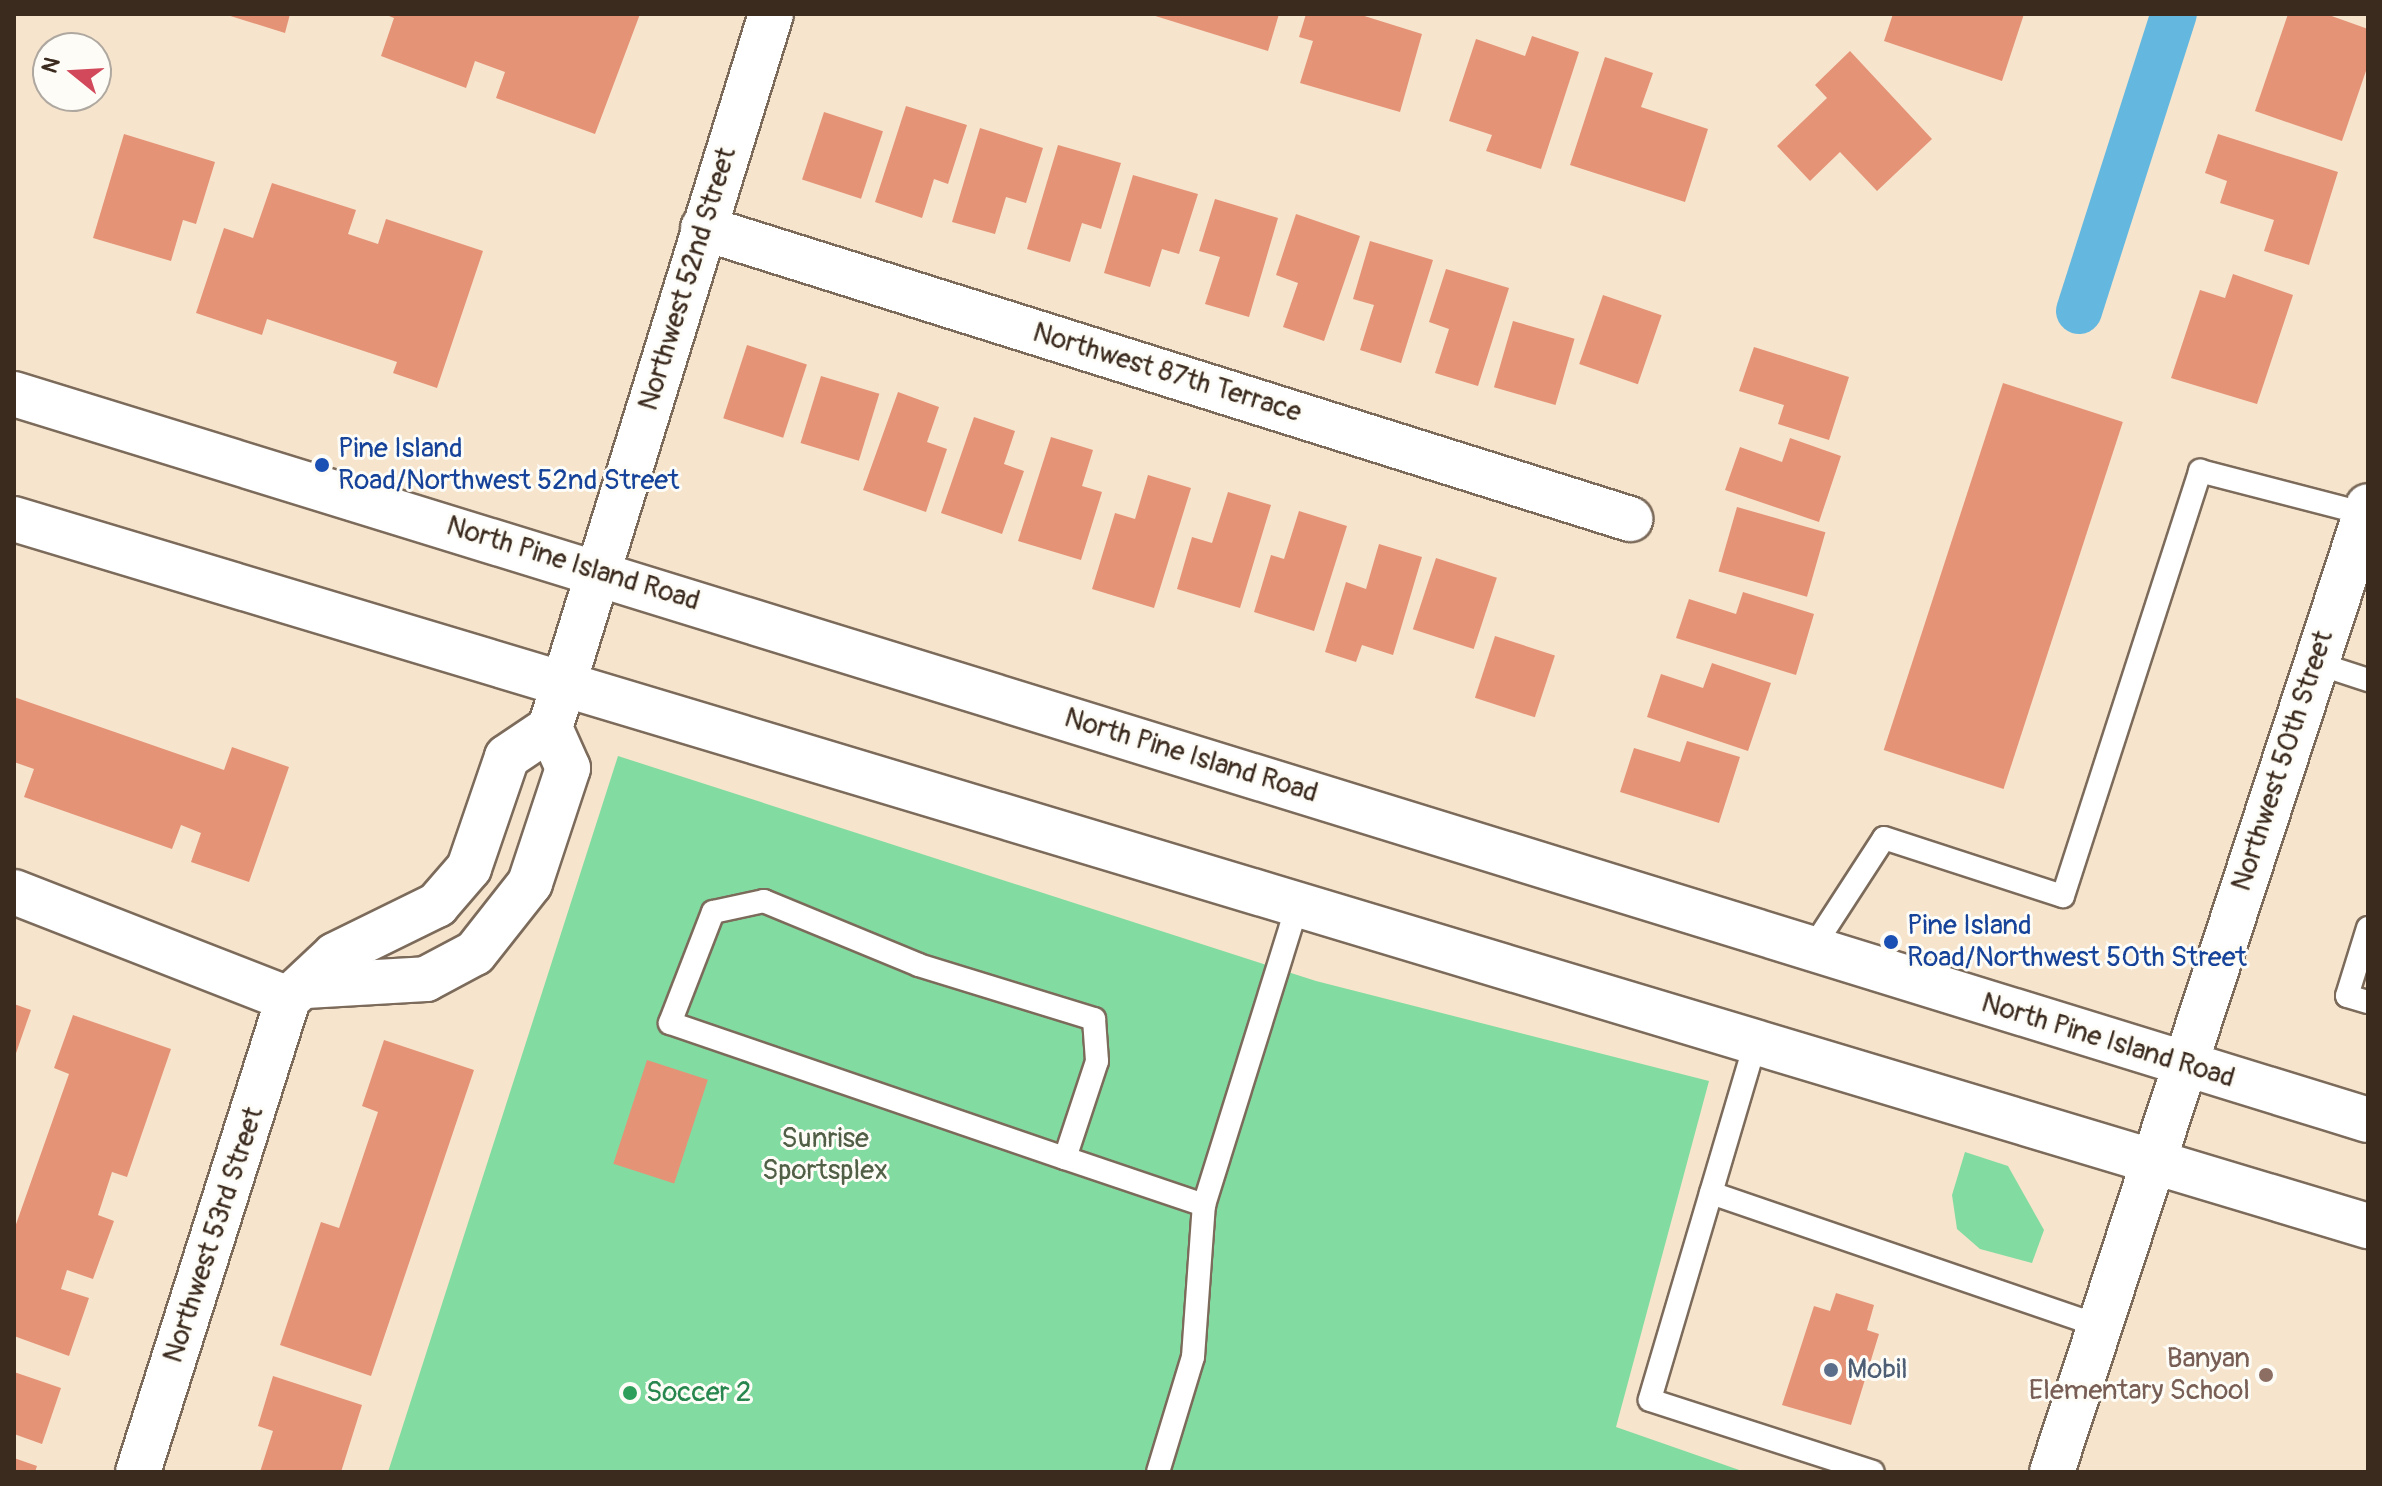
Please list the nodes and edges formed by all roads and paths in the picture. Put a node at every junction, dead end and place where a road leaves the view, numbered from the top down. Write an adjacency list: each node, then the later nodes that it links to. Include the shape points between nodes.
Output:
1 (771, 14): 2 (main road, Northwest 52nd Street)
2 (703, 228): 6 (main road, Northwest 87th Terrace); 7 (main road, Northwest 52nd Street)
3 (14, 394): 7 (main road, North Pine Island Road)
4 (2367, 510): 8 (main road, Northwest 50th Street); 14 (lane, via 2200,471 2063,896 1884,838)
5 (14, 519): 10 (main road)
6 (1630, 519)
7 (599, 571): 10 (main road, Northwest 52nd Street); 14 (main road, North Pine Island Road)
8 (2316, 663): 9 (lane); 18 (main road, Northwest 50th Street)
9 (2368, 680)
10 (556, 708): 12 (main road); 15 (main road, via 507,757 469,868 437,905 335,955); 15 (main road, via 568,768 530,883 475,953 426,979)
11 (14, 892): 15 (main road)
12 (1297, 906): 17 (main road); 23 (lane)
13 (2368, 928): 16 (lane, via 2347,996)
14 (1812, 949): 18 (main road, North Pine Island Road)
15 (297, 992): 26 (main road, Northwest 53rd Street)
16 (2368, 1002)
17 (1756, 1041): 21 (main road); 22 (lane)
18 (2182, 1064): 19 (main road, North Pine Island Road); 21 (main road, Northwest 50th Street)
19 (2368, 1120)
20 (1065, 1158): 20 (lane, via 670,1023 713,912 764,901 919,965 1094,1019 1097,1061); 23 (lane)
21 (2152, 1158): 24 (main road); 25 (main road, Northwest 50th Street)
22 (1711, 1193): 25 (lane); 28 (lane, via 1650,1400)
23 (1204, 1205): 27 (lane, via 1193,1357)
24 (2368, 1226)
25 (2099, 1326): 29 (main road, Northwest 50th Street)
26 (138, 1472)
27 (1158, 1472)
28 (1873, 1472)
29 (2052, 1472)

